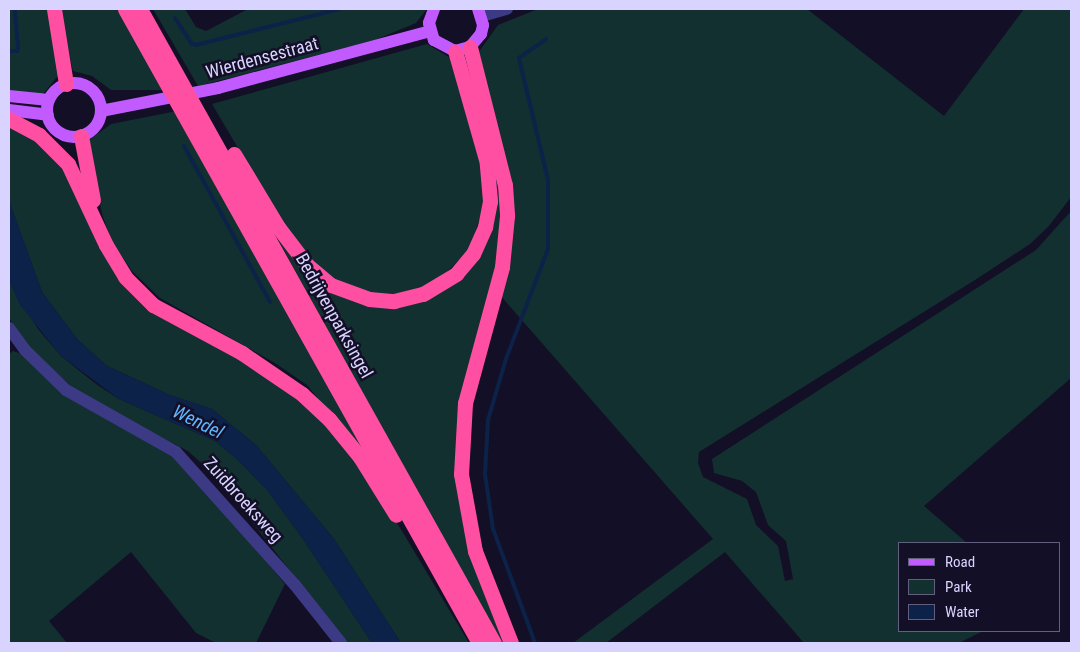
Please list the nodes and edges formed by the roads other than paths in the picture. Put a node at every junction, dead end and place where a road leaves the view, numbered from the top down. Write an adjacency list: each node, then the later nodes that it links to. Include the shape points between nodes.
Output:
1 (54, 9): 10 (highway)
2 (125, 9): 20 (highway, Bedrijvenparksingel)
3 (140, 9): 8 (highway, Bedrijvenparksingel)
4 (434, 9): 7 (main road)
5 (507, 9): 6 (street)
6 (480, 13): 9 (main road, via 481,34)
7 (430, 31): 9 (main road, via 441,47); 14 (main road, Wierdensestraat, via 218,88 148,105)
8 (155, 36): 9 (highway, via 278,227 307,265 349,294 394,301 423,294 456,274 473,254 485,227 490,202 487,163); 23 (highway, Bedrijvenparksingel)
9 (463, 49): 24 (highway, via 505,185 507,216 502,266 465,404 461,474 474,551)
10 (66, 84): 12 (main road); 14 (main road, via 90,88)
11 (9, 96): 12 (main road)
12 (49, 100): 15 (main road)
13 (9, 110): 15 (main road)
14 (101, 111): 17 (main road, via 95,127)
15 (48, 115): 17 (main road, via 56,130)
16 (9, 119): 18 (highway, via 39,135 63,158)
17 (81, 136): 18 (highway)
18 (96, 218): 20 (highway, via 106,245 125,277 153,305 272,371 330,419 360,457 398,519)
19 (10, 336): 21 (street, Zuidbroeksweg, via 84,404 176,452 295,585)
20 (440, 575): 22 (highway, Bedrijvenparksingel)
21 (341, 643)
22 (479, 643)
23 (494, 643)
24 (511, 643)

